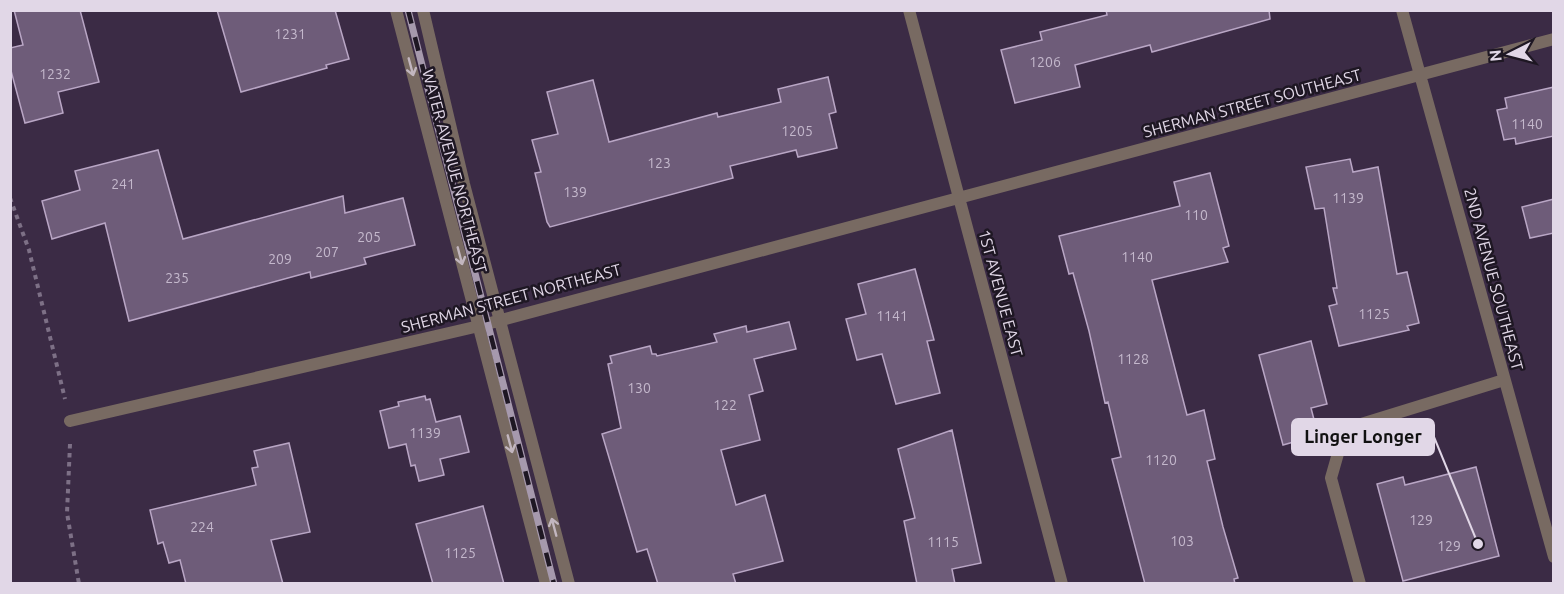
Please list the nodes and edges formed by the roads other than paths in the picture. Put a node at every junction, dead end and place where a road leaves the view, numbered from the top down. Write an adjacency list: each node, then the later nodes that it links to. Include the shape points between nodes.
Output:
1 (396, 10): 9 (street, WATER AVENUE NORTHEAST, one-way to 9)
2 (423, 10): 8 (street, WATER AVENUE NORTHEAST)
3 (909, 10): 7 (street, 1ST AVENUE EAST)
4 (1402, 10): 6 (street, 2ND AVENUE SOUTHEAST)
5 (1554, 39): 6 (street, SHERMAN STREET SOUTHEAST)
6 (1420, 76): 7 (street, SHERMAN STREET SOUTHEAST); 10 (street, 2ND AVENUE SOUTHEAST)
7 (959, 198): 8 (street, SHERMAN STREET NORTHEAST); 15 (street, 1ST AVENUE EAST)
8 (500, 318): 9 (street, SHERMAN STREET NORTHEAST); 14 (street, WATER AVENUE NORTHEAST, one-way to 8)
9 (479, 326): 11 (street, SHERMAN STREET NORTHEAST); 13 (street, WATER AVENUE NORTHEAST, one-way to 13)
10 (1504, 380): 12 (street, 2ND AVENUE SOUTHEAST); 16 (street, via 1345,429 1331,477)
11 (70, 421)
12 (1554, 557)
13 (546, 584)
14 (569, 584)
15 (1062, 584)
16 (1360, 584)

